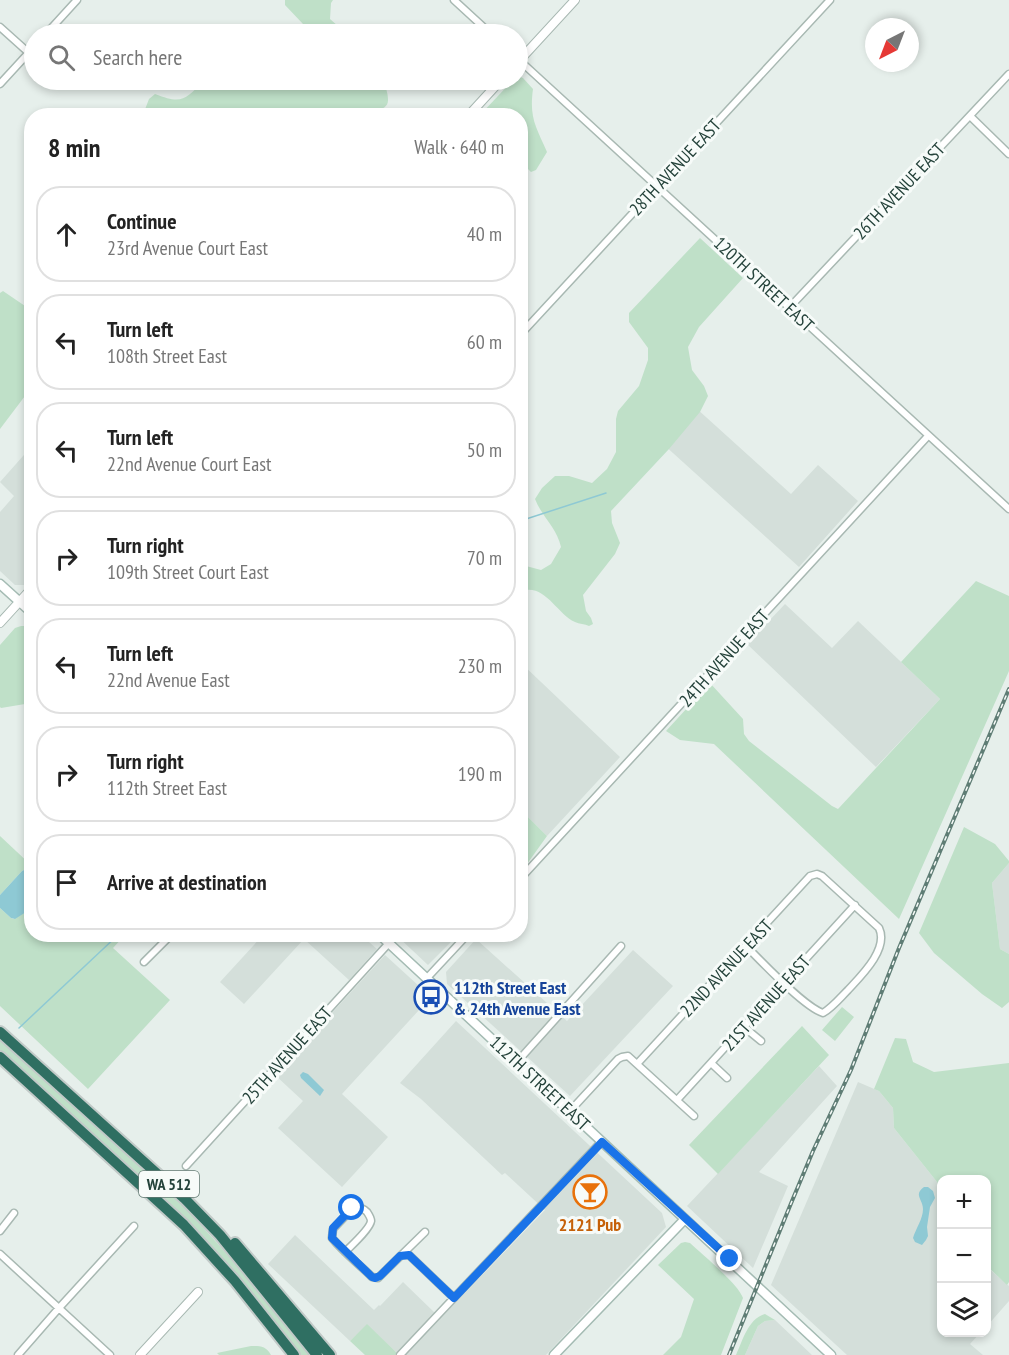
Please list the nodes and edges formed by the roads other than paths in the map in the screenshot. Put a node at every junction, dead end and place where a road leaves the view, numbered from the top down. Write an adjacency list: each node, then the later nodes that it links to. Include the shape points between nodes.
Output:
1 (77, 0): 5 (street)
2 (454, 0): 6 (street)
3 (574, 0): 9 (street)
4 (830, 0): 18 (street, 28TH AVENUE EAST)
5 (55, 24)
6 (480, 24)
7 (0, 27): 8 (street)
8 (24, 49)
9 (528, 49)
10 (24, 58): 13 (street)
11 (528, 69): 18 (street, 120TH STREET EAST)
12 (1009, 74): 16 (street, 26TH AVENUE EAST)
13 (0, 84)
14 (492, 90): 15 (street)
15 (475, 108)
16 (970, 116): 17 (street); 19 (street, 26TH AVENUE EAST)
17 (1009, 154)
18 (658, 187): 19 (street, 120TH STREET EAST); 20 (street, 28TH AVENUE EAST)
19 (789, 308): 21 (street, 120TH STREET EAST)
20 (528, 326)
21 (928, 436): 22 (street, 120TH STREET EAST); 28 (street, 24TH AVENUE EAST)
22 (1009, 509)
23 (0, 584): 25 (main road)
24 (24, 597): 25 (street)
25 (19, 602): 26 (main road); 27 (street)
26 (24, 606)
27 (0, 623)
28 (528, 870)
29 (855, 905): 34 (street, 22ND AVENUE EAST, via 822,876 810,876); 37 (street, 21ST AVENUE EAST); 37 (street, via 881,930 882,938 872,963 823,1013)
30 (164, 942): 35 (street)
31 (461, 942): 36 (street)
32 (389, 944): 36 (main road, 112TH STREET EAST); 50 (street, 25TH AVENUE EAST)
33 (621, 946): 42 (street)
34 (746, 946): 37 (street); 44 (street, 22ND AVENUE EAST)
35 (144, 962)
36 (427, 978): 42 (main road, 112TH STREET EAST)
37 (784, 983): 38 (street, 21ST AVENUE EAST)
38 (744, 1027): 40 (street); 43 (street, 21ST AVENUE EAST)
39 (0, 1032): 51 (highway, WA 512)
40 (761, 1041)
41 (0, 1057): 60 (highway, WA 512, via 169,1210)
42 (517, 1062): 47 (main road, 112TH STREET EAST)
43 (711, 1063): 45 (street); 46 (street, 21ST AVENUE EAST)
44 (637, 1064): 46 (street); 47 (street, via 629,1057 618,1059)
45 (727, 1078)
46 (676, 1100): 48 (street)
47 (570, 1111): 49 (main road, 112TH STREET EAST)
48 (694, 1116)
49 (602, 1142): 53 (main road, 112TH STREET EAST); 62 (street)
50 (186, 1166)
51 (185, 1199): 69 (highway, WA 512, via 220,1235); 70 (highway, via 229,1237)
52 (14, 1213): 55 (street)
53 (685, 1219): 72 (main road); 73 (main road, 112TH STREET EAST)
54 (135, 1226): 63 (street)
55 (0, 1231)
56 (425, 1232): 59 (street)
57 (345, 1252): 57 (street, via 333,1240 333,1228 358,1206 370,1216 371,1222); 59 (street, via 375,1278)
58 (0, 1254): 63 (street)
59 (403, 1255): 62 (street, via 409,1255)
60 (235, 1281): 67 (highway); 68 (highway, WA 512)
61 (198, 1292): 66 (street)
62 (454, 1298): 71 (street)
63 (59, 1308): 64 (street); 65 (street)
64 (18, 1355)
65 (110, 1355)
66 (140, 1355)
67 (286, 1355)
68 (294, 1355)
69 (317, 1355)
70 (330, 1355)
71 (400, 1355)
72 (554, 1355)
73 (831, 1355)

